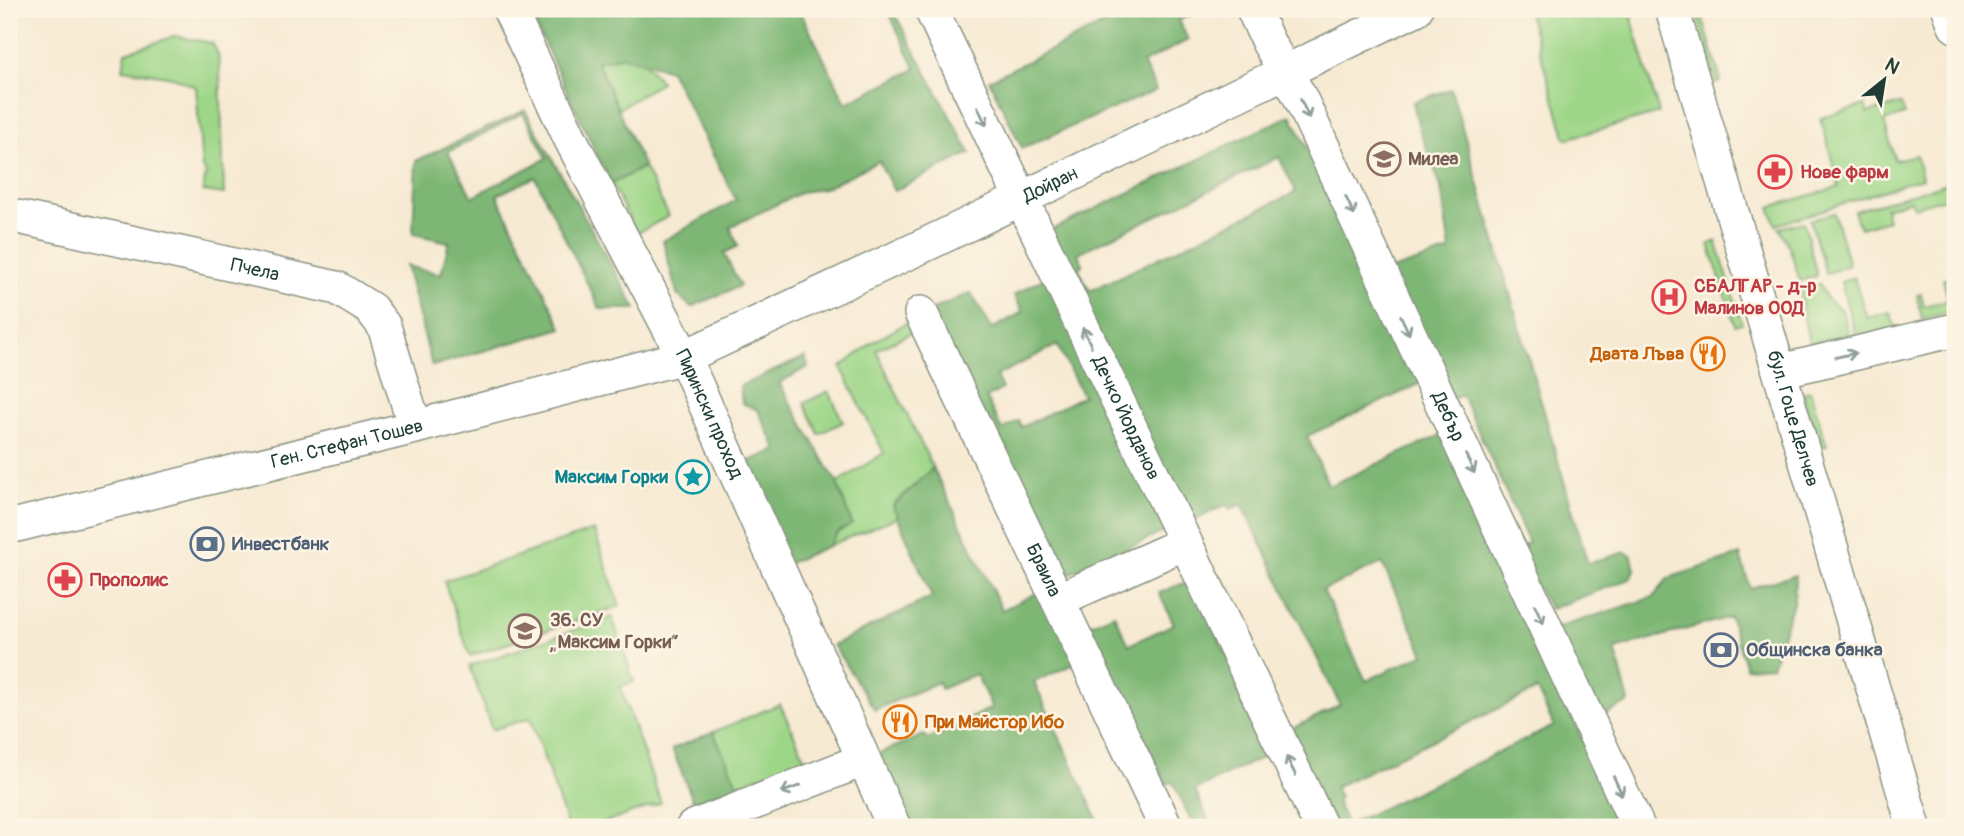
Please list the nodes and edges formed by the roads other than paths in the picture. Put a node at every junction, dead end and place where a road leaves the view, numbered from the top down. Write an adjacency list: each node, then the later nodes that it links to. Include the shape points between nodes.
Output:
1 (509, 9): 13 (street, Пирински проход)
2 (931, 9): 9 (street, Дечко Йорданов, one-way to 9)
3 (1253, 9): 8 (street, Дебър)
4 (1416, 9): 8 (street, Дойран)
5 (1672, 9): 14 (street, бул. Гоце Делчев)
6 (1949, 9): 7 (street)
7 (1955, 26)
8 (1285, 71): 9 (street, Дойран); 24 (street, Дебър, one-way to 24)
9 (1021, 198): 13 (street, Дойран); 17 (street, Дечко Йорданов, one-way to 9)
10 (9, 215): 15 (street, Пчела, via 337,288 371,309 384,326)
11 (921, 313): 18 (street, Браила)
12 (1955, 330): 14 (street, one-way to 12)
13 (684, 357): 15 (street, Ген. Стефан Тошев); 19 (street, Пирински проход)
14 (1780, 371): 25 (street, бул. Гоце Делчев)
15 (415, 427): 16 (street, Ген. Стефан Тошев)
16 (9, 527)
17 (1185, 543): 18 (street); 23 (street, Дечко Йорданов, one-way to 17)
18 (1058, 600): 22 (street, Браила)
19 (863, 760): 20 (street, one-way to 20); 21 (street, Пирински проход)
20 (693, 827)
21 (894, 827)
22 (1166, 827)
23 (1321, 827)
24 (1638, 827)
25 (1914, 827)

